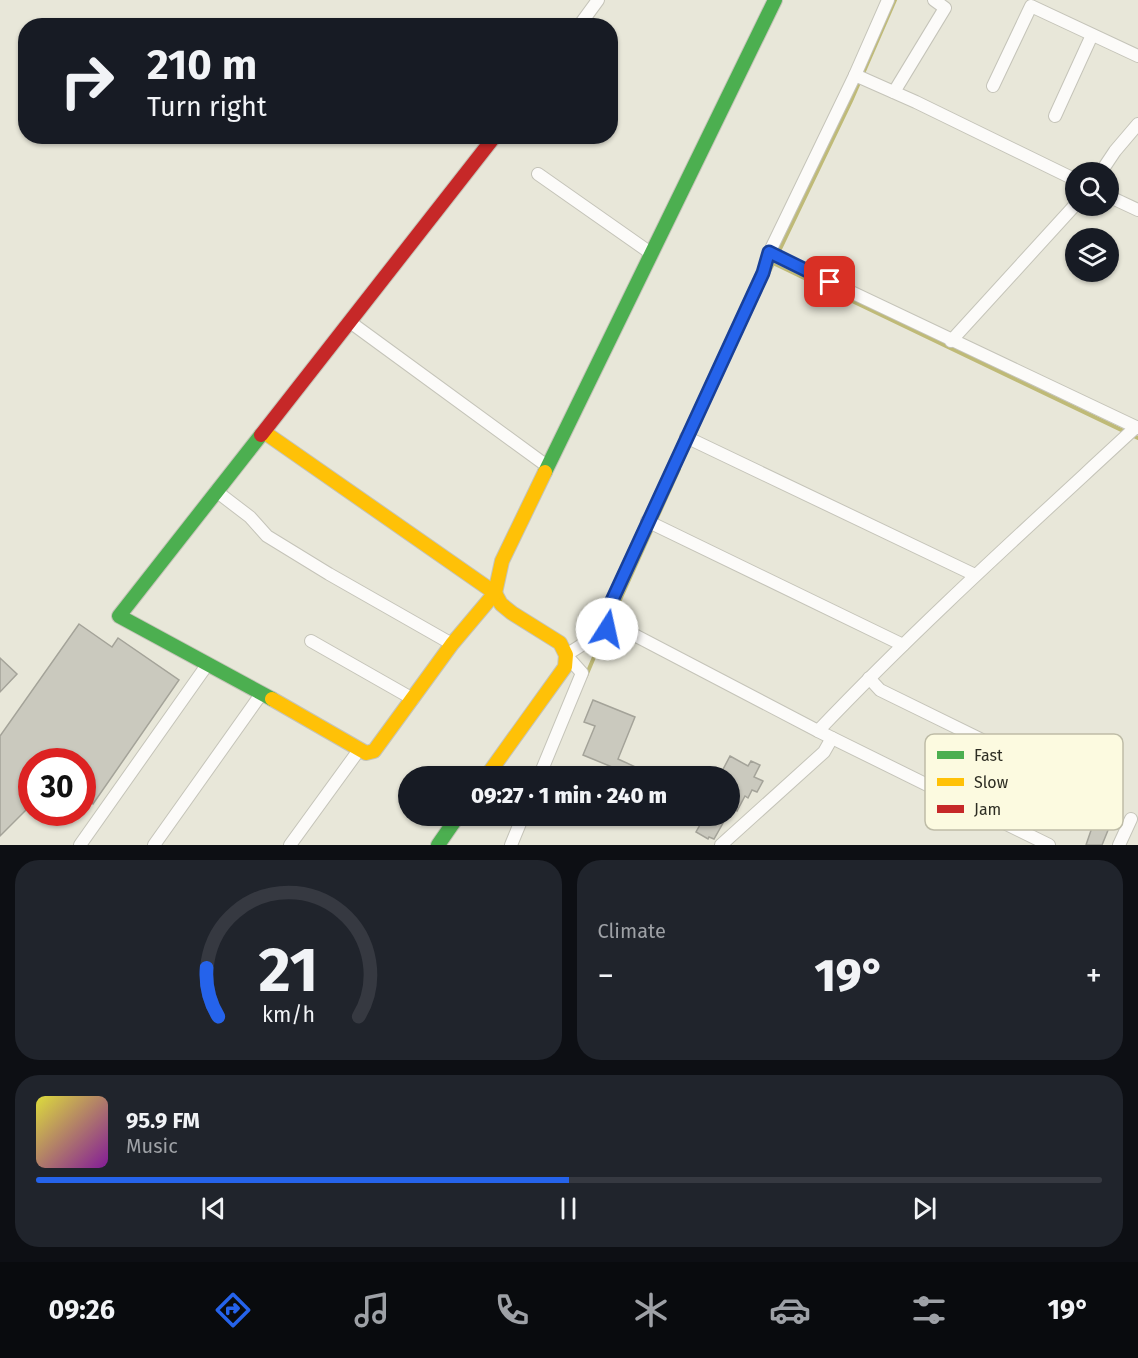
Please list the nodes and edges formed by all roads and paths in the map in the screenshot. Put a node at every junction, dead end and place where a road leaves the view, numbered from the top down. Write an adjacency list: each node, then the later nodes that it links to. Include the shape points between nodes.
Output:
1 (598, 0): 5 (street)
2 (775, 0): 21 (street)
3 (888, 0): 8 (street)
4 (933, 0): 10 (street, via 945,8)
5 (585, 18)
6 (1092, 34): 7 (street); 9 (street, via 1031,6); 11 (street)
7 (1138, 56)
8 (855, 75): 10 (street); 20 (street)
9 (993, 86)
10 (894, 92): 16 (street)
11 (1055, 116)
12 (1138, 124): 14 (street)
13 (489, 144): 22 (street)
14 (1108, 162)
15 (538, 174): 21 (street)
16 (1065, 175)
17 (1119, 201): 18 (street)
18 (1138, 210)
19 (1065, 216): 23 (street)
20 (769, 252): 23 (street); 26 (street, via 763,273)
21 (652, 254): 27 (street)
22 (350, 322): 25 (street); 27 (street)
23 (951, 341): 24 (street)
24 (1137, 428): 30 (street)
25 (264, 432): 28 (street); 31 (street)
26 (686, 437): 29 (street); 30 (street)
27 (547, 465): 31 (street, via 502,561)
28 (216, 491): 34 (street, via 267,536); 37 (street, via 119,616)
29 (647, 522): 32 (street, via 609,607); 35 (street)
30 (975, 575): 35 (street)
31 (495, 592): 34 (street); 36 (street, via 501,604 560,643)
32 (607, 629): 36 (street); 41 (street, via 621,628)
33 (311, 641): 40 (street)
34 (452, 644): 40 (street)
35 (903, 645): 38 (street)
36 (566, 655): 45 (street, via 565,667); 46 (street, via 582,673)
37 (207, 665): 39 (street); 52 (street)
38 (869, 678): 41 (street); 42 (street, via 880,690)
39 (262, 693): 44 (street); 53 (street)
40 (413, 699): 44 (street, via 374,751)
41 (818, 731): 43 (street)
42 (970, 734)
43 (832, 738): 47 (street); 57 (street, via 824,752)
44 (359, 750): 54 (street)
45 (494, 766)
46 (544, 766)
47 (925, 784)
48 (1131, 819): 59 (street)
49 (451, 826): 55 (street)
50 (519, 826): 56 (street)
51 (1018, 830): 58 (street)
52 (80, 845)
53 (154, 845)
54 (290, 845)
55 (438, 845)
56 (511, 845)
57 (721, 845)
58 (1048, 845)
59 (1119, 845)

